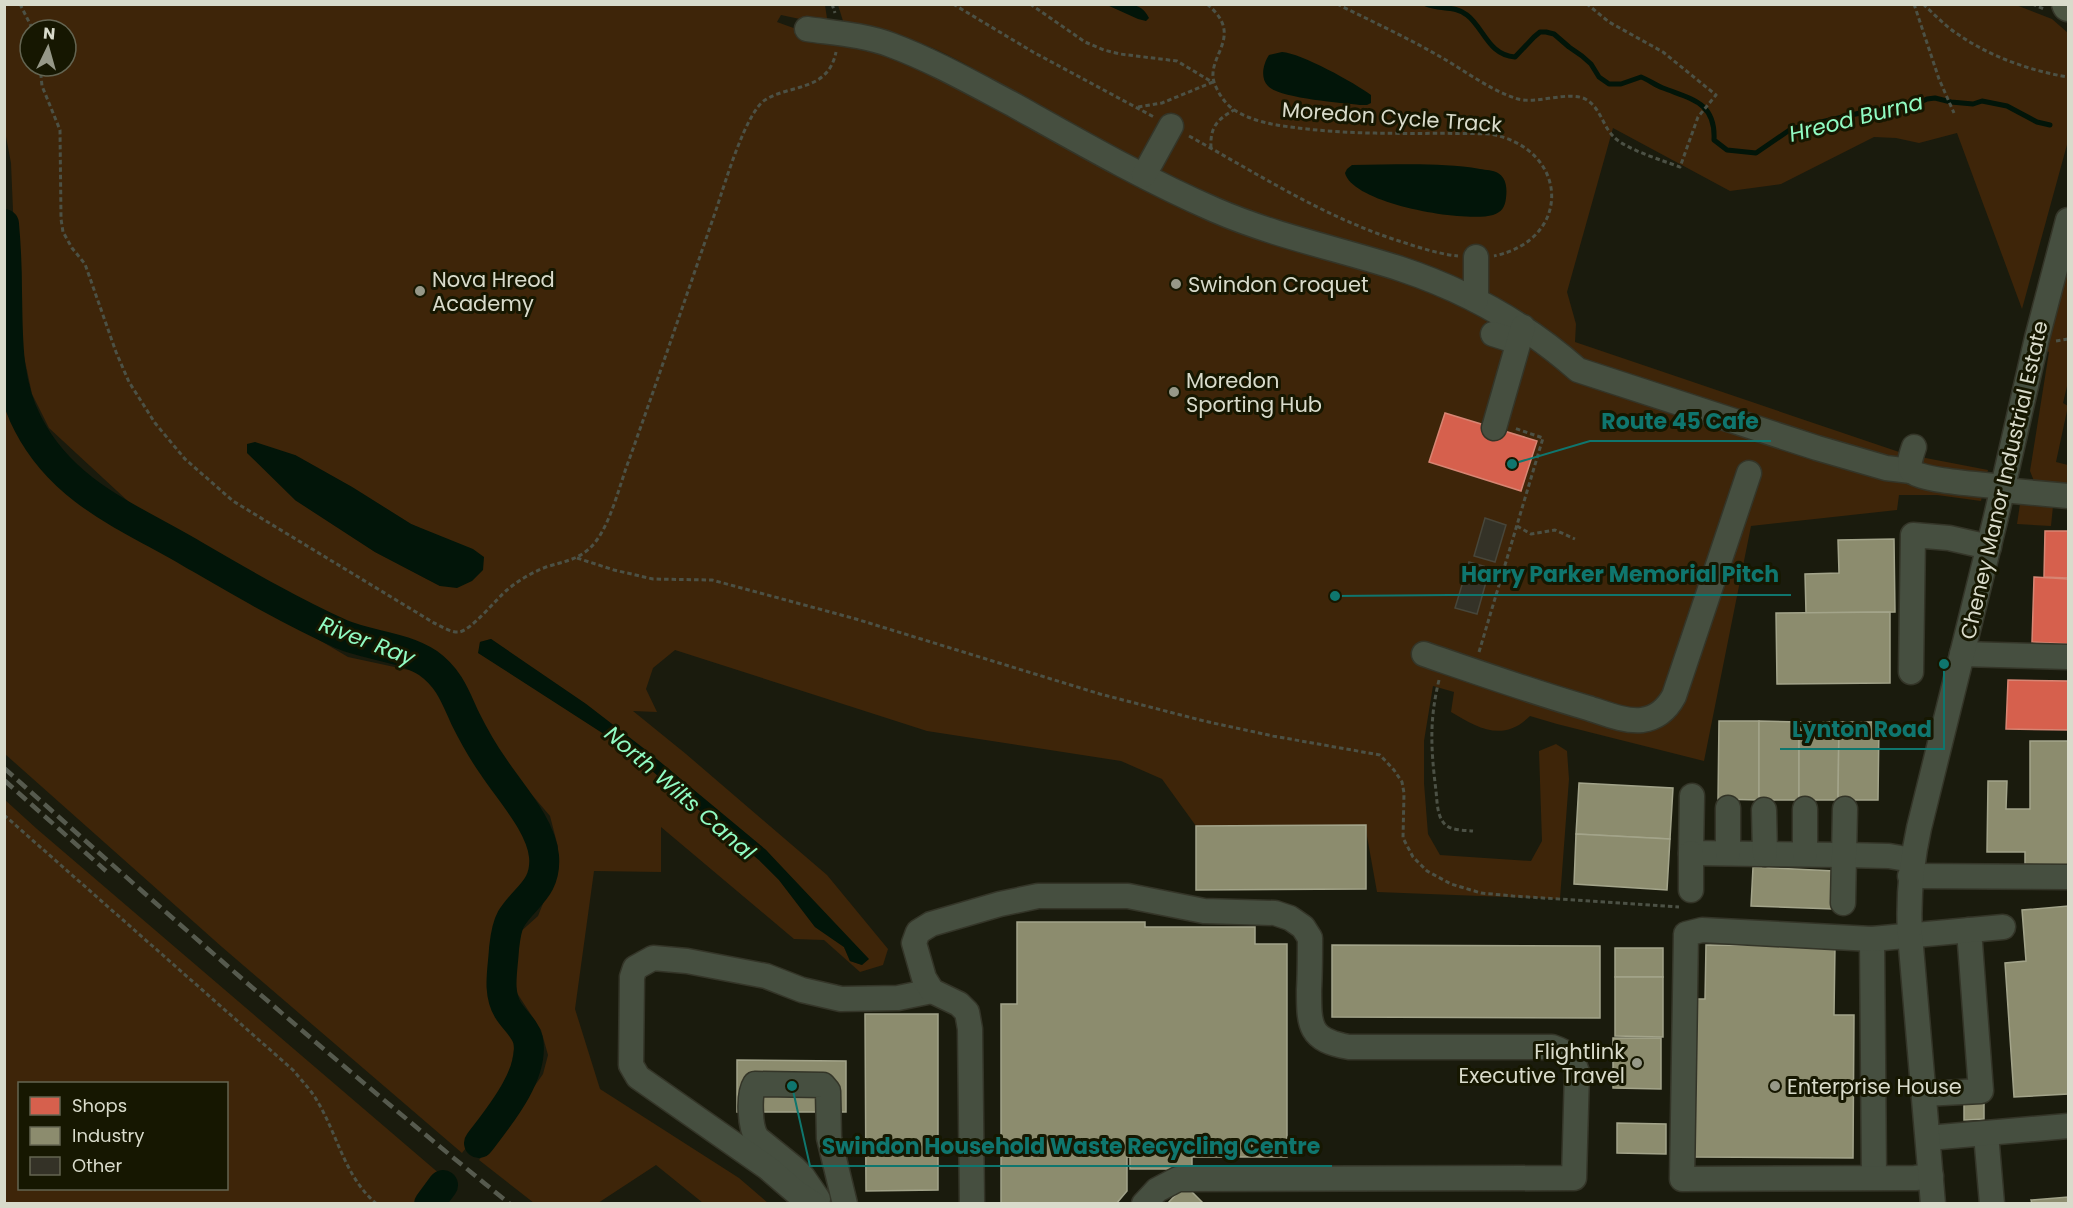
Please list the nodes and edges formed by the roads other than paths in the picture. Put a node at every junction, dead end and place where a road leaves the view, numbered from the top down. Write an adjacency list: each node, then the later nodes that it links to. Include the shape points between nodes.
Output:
1 (807, 29): 3 (street, via 890,44 969,81)
2 (1171, 126): 3 (street)
3 (1144, 175): 6 (street, via 1255,225 1401,269)
4 (2068, 220): 13 (street, Cheney Manor Industrial Estate)
5 (1476, 257): 6 (street)
6 (1476, 300): 8 (street)
7 (1493, 334): 8 (street)
8 (1521, 335): 9 (street); 11 (street, via 1555,350 1578,370 1886,468)
9 (1495, 425)
10 (1914, 447): 11 (street)
11 (1911, 471): 13 (street, via 1922,477)
12 (1749, 473): 18 (street, via 1674,696 1663,712 1633,720)
13 (2003, 488): 14 (street); 15 (street, Cheney Manor Industrial Estate)
14 (2068, 496)
15 (1989, 547): 16 (street, Cheney Manor Industrial Estate); 19 (street, via 1913,535)
16 (1962, 654): 17 (street); 30 (street, Cheney Manor Industrial Estate)
17 (2068, 657)
18 (1434, 658)
19 (1911, 672)
20 (1692, 796): 25 (street)
21 (1728, 808): 26 (street)
22 (1805, 809): 28 (street)
23 (1845, 809): 29 (street)
24 (1764, 810): 27 (street)
25 (1691, 853): 26 (street); 32 (street)
26 (1728, 853): 27 (street)
27 (1765, 854): 28 (street)
28 (1805, 854): 29 (street)
29 (1844, 855): 30 (street, via 1889,856); 33 (street)
30 (1911, 868): 31 (street); 36 (street, Cheney Manor Industrial Estate)
31 (2068, 877)
32 (1689, 899)
33 (1844, 903)
34 (2003, 927): 35 (street)
35 (1968, 930): 36 (street); 39 (street, via 1981,1091)
36 (1910, 935): 37 (street); 39 (street, Cheney Manor Industrial Estate)
37 (1872, 939): 44 (street); 44 (street, via 1702,930 1686,934 1682,1179)
38 (932, 992): 45 (street, via 898,998 841,999 766,976 687,961 653,958 635,968 633,1071 797,1193); 47 (street, via 967,1012); 48 (street, via 914,943 918,932 931,924 1038,896 1128,896 1204,911 1275,913 1303,927 1310,938 1309,1021 1317,1034 1331,1044 1552,1047 1573,1058 1574,1178 1178,1179 1157,1190)
39 (1924, 1094): 42 (street, Cheney Manor Industrial Estate)
40 (2068, 1126): 41 (street)
41 (1986, 1134): 42 (street); 50 (street)
42 (1928, 1138): 43 (street, Cheney Manor Industrial Estate)
43 (1931, 1176): 44 (street); 49 (street, Cheney Manor Industrial Estate)
44 (1874, 1178)
45 (817, 1200): 46 (street, via 794,1168 753,1132 755,1084 826,1088 829,1138)
46 (844, 1203)
47 (972, 1203)
48 (1144, 1203)
49 (1933, 1203)
50 (1992, 1203)

